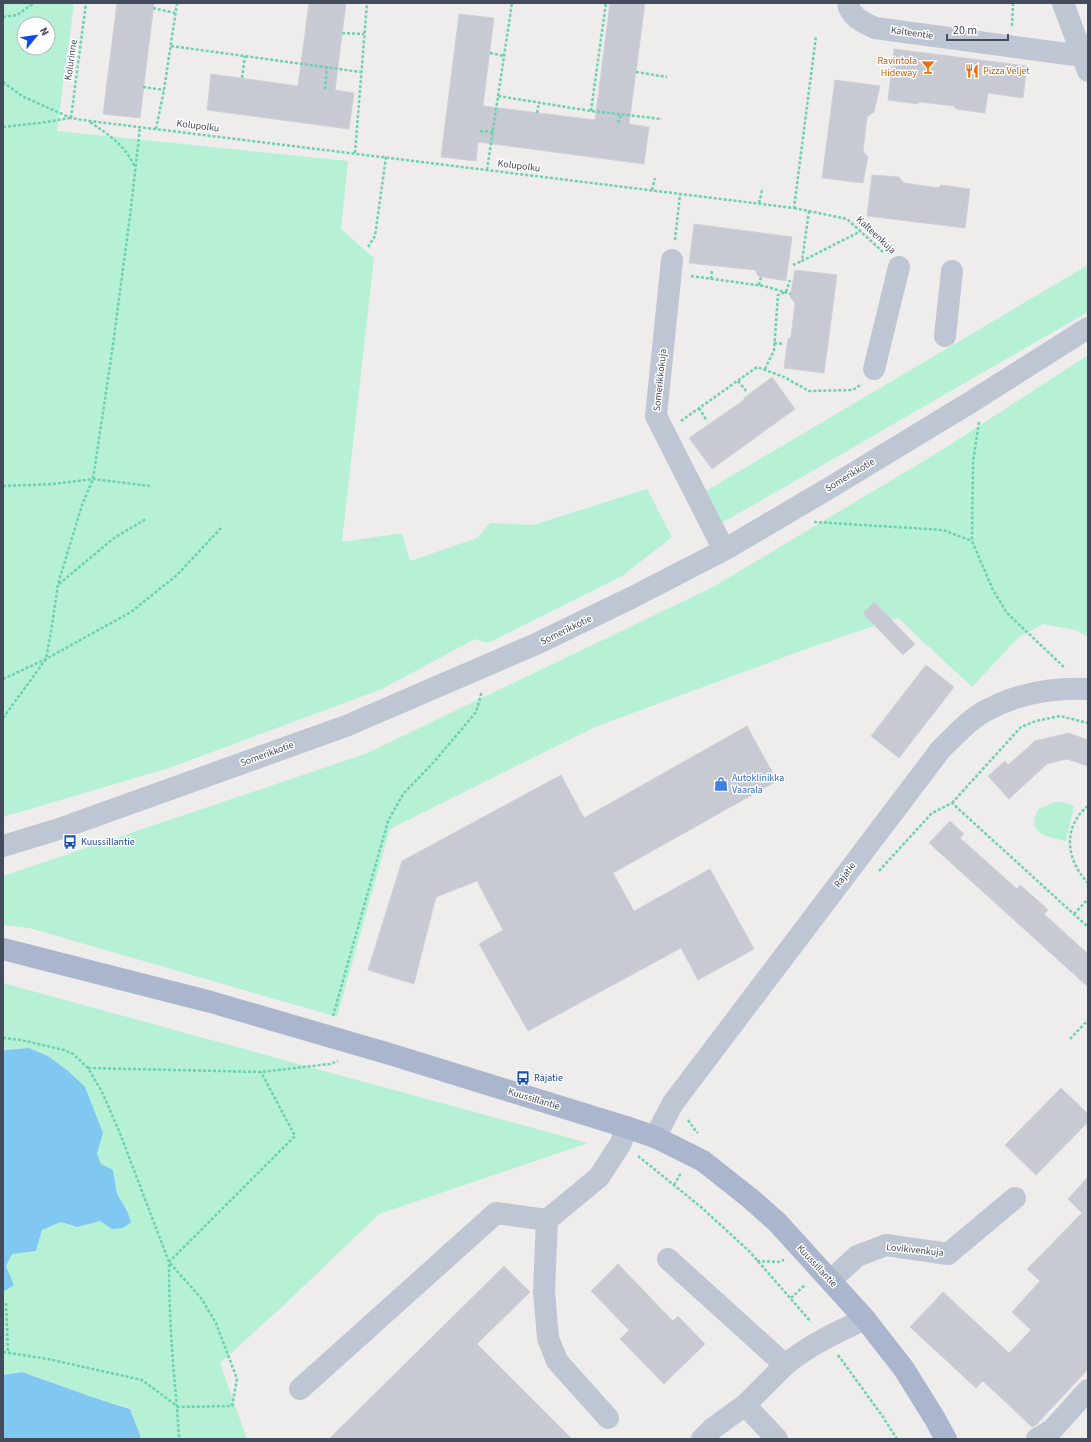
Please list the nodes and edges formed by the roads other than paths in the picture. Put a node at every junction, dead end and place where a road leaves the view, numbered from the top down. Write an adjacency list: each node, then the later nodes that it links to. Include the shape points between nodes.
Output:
1 (848, 3): 3 (street, Kalteentie, via 849,10 860,21 874,28)
2 (1063, 3): 3 (street, Kalteentie)
3 (1085, 63)
4 (672, 266): 10 (street, Somerikkokuja, via 656,416)
5 (899, 267): 9 (street)
6 (952, 271): 8 (street)
7 (1088, 328): 10 (street, Somerikkotie, via 971,402)
8 (945, 336)
9 (874, 369)
10 (724, 550): 12 (street, Somerikkotie, via 536,644 346,726)
11 (1088, 689): 15 (street, Rajatie, via 1055,689 1020,696 988,709 964,726 941,749 673,1103)
12 (3, 846)
13 (3, 949): 14 (main road, Kuussillantie, via 211,1002 327,1036)
14 (624, 1135): 15 (main road, Kuussillantie); 17 (street, via 599,1177)
15 (654, 1137): 19 (main road, Kuussillantie, via 702,1161 751,1199 777,1222)
16 (1015, 1198): 19 (street, Lovikivenkuja, via 948,1254 886,1245 857,1256)
17 (547, 1220): 22 (street, via 496,1213); 25 (street, via 544,1291 548,1338 557,1361)
18 (668, 1259): 21 (street)
19 (831, 1280): 20 (main road, Kuussillantie)
20 (865, 1319): 21 (street, via 825,1337); 28 (main road, Kuussillantie, via 904,1369)
21 (785, 1365): 24 (street)
22 (300, 1390)
23 (1088, 1390): 29 (street, via 1052,1430)
24 (745, 1405): 26 (street); 27 (street)
25 (608, 1418)
26 (702, 1439)
27 (777, 1439)
28 (946, 1439)
29 (1037, 1439)

